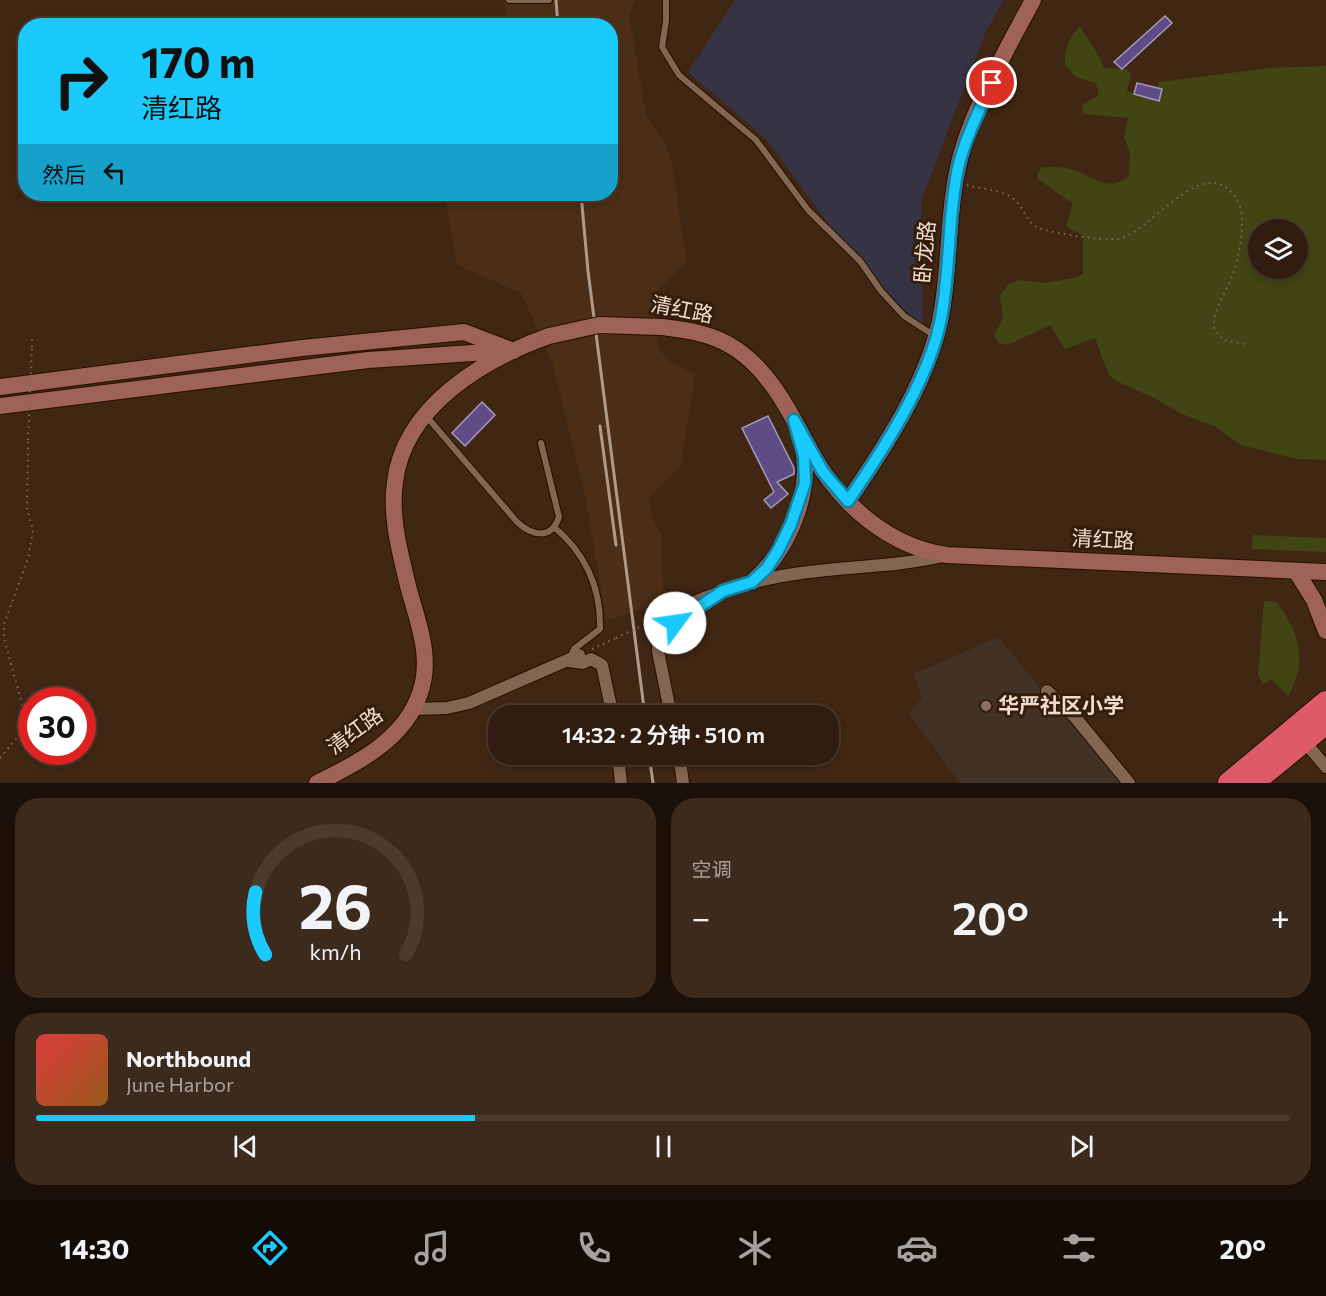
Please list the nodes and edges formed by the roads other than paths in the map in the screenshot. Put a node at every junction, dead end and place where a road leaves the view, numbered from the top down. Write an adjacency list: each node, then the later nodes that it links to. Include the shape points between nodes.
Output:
1 (509, 0): 2 (lane)
2 (549, 0)
3 (666, 0): 5 (lane, via 662,47 679,75 756,140 808,210 860,261 881,291 904,316)
4 (1033, 0): 5 (main road, 卧龙路, via 971,126 956,182)
5 (936, 337): 12 (main road, 卧龙路, via 904,408)
6 (514, 351): 7 (main road, via 464,332 302,348); 8 (main road, via 368,360); 9 (main road, 清红路, via 458,385); 10 (main road, 清红路, bridge, via 549,336 599,325 662,327 709,336 736,349 767,378)
7 (0, 387)
8 (0, 406)
9 (425, 415): 13 (lane, via 528,532 544,533); 27 (main road, 清红路, via 403,450 394,492 398,542 425,654 424,681)
10 (794, 420): 12 (main road, 清红路, via 823,472); 17 (main road, via 804,456 803,490 779,549)
11 (540, 443): 13 (lane, via 559,517)
12 (848, 501): 14 (main road, 清红路, via 899,541)
13 (554, 527): 22 (lane, via 584,558 601,617 600,629 574,649)
14 (947, 555): 15 (main road, 清红路); 17 (street)
15 (1296, 571): 16 (main road, 清红路); 19 (main road)
16 (1326, 572)
17 (752, 582): 18 (street)
18 (723, 591): 20 (street); 26 (street, via 660,636 658,651)
19 (1320, 603): 21 (main road)
20 (689, 604)
21 (1326, 632)
22 (574, 658): 25 (street, via 583,663 591,659 602,665); 27 (street, via 469,703)
23 (1326, 690): 28 (main road)
24 (1047, 691): 36 (street, via 1074,716)
25 (611, 705)
26 (669, 705)
27 (413, 709): 33 (main road, 清红路, via 397,731 373,752)
28 (1322, 713): 29 (highway); 37 (highway)
29 (1304, 741): 32 (street); 38 (highway)
30 (619, 765): 34 (street)
31 (681, 765): 35 (street)
32 (1326, 767)
33 (317, 783)
34 (621, 783)
35 (683, 783)
36 (1129, 783)
37 (1229, 783)
38 (1253, 783)

